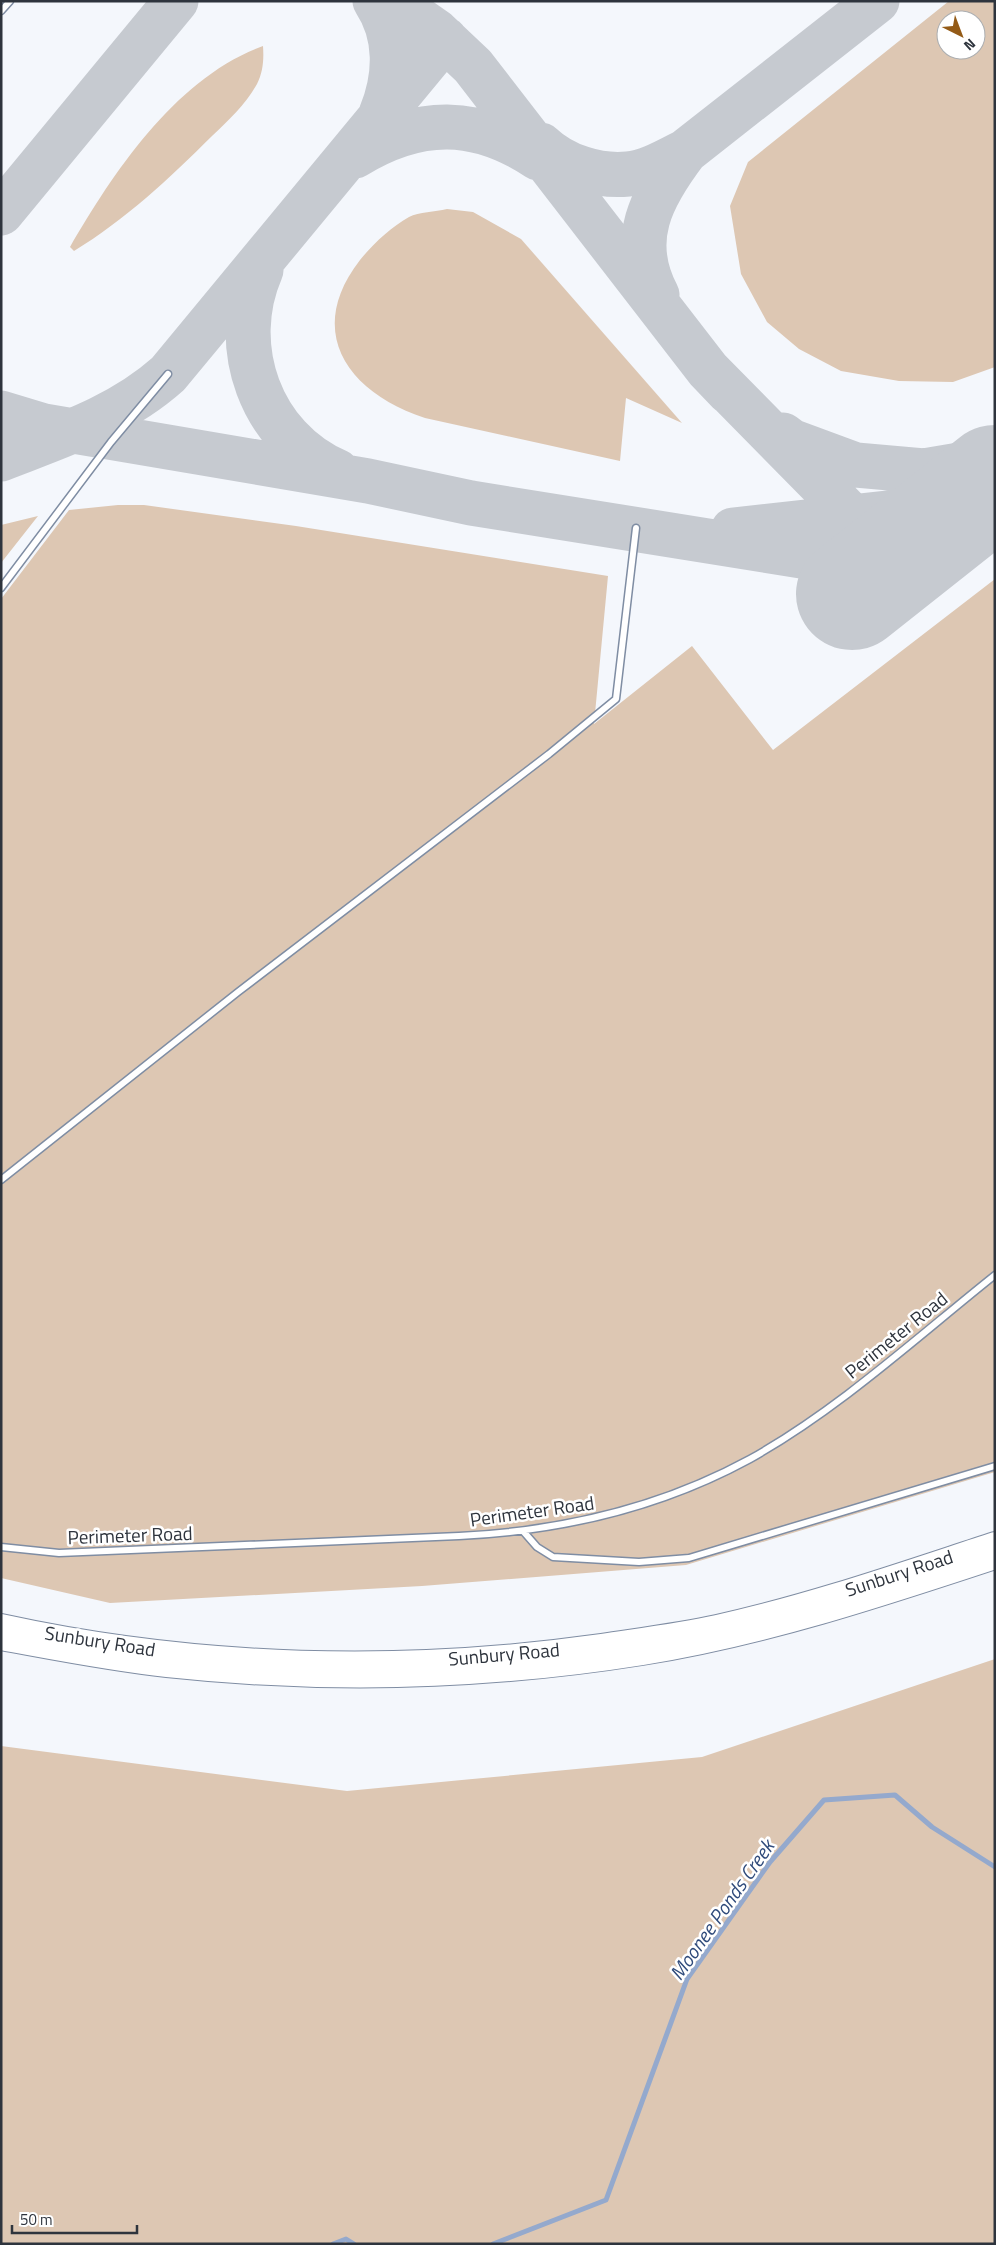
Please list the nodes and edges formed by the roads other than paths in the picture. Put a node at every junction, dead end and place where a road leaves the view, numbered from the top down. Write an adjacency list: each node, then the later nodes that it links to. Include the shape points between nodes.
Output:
1 (10, 1): 2 (lane)
2 (1, 11)
3 (168, 374): 5 (lane, via 111,442)
4 (636, 528): 6 (lane, via 616,699)
5 (1, 588)
6 (1, 1180)
7 (995, 1275): 9 (lane, Perimeter Road, via 833,1404 749,1459 654,1501 604,1516)
8 (995, 1466): 9 (lane, via 689,1558 639,1562 553,1557 537,1547)
9 (523, 1531): 11 (lane, Perimeter Road, via 124,1551 58,1553)
10 (995, 1542): 13 (main road, Sunbury Road, via 775,1611 704,1627 523,1655 317,1661 238,1657 133,1648)
11 (1, 1547)
12 (995, 1559): 14 (main road, Sunbury Road, via 820,1614 725,1638 644,1655 529,1670 350,1678 252,1675 103,1659)
13 (1, 1624)
14 (1, 1640)

